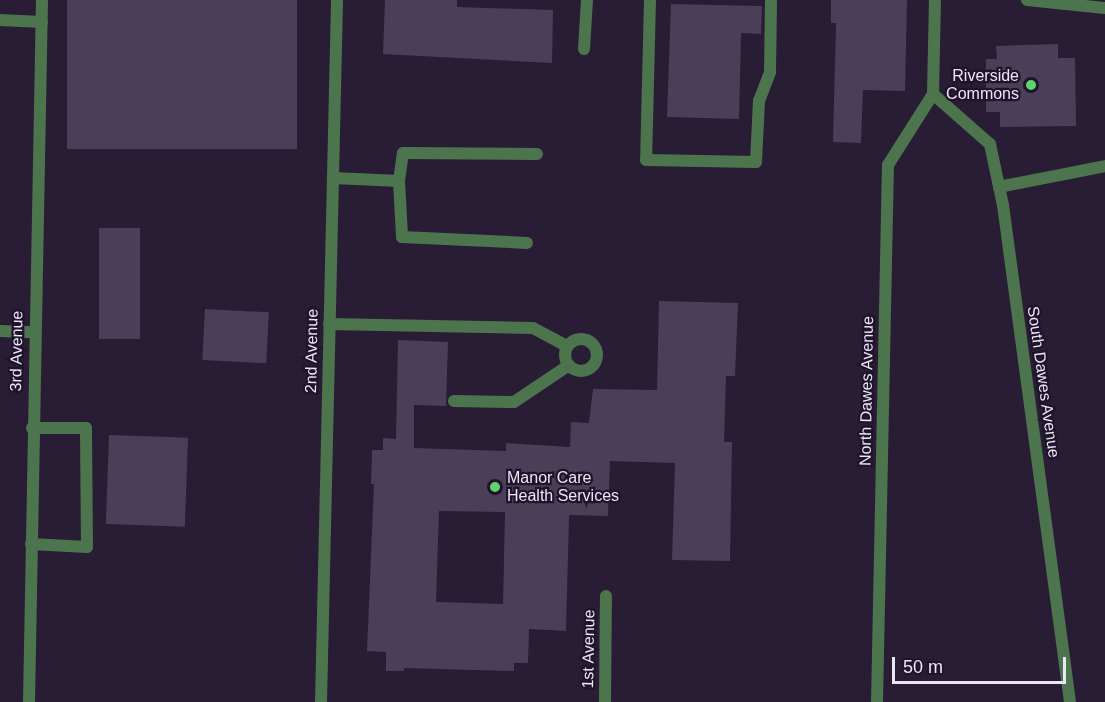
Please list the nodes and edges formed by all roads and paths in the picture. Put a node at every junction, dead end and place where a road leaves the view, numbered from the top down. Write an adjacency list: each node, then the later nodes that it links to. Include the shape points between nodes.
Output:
1 (42, 0): 10 (street, 3rd Avenue)
2 (337, 0): 15 (street, 2nd Avenue)
3 (587, 0): 11 (street)
4 (650, 0): 5 (street, via 646,160 756,162 759,101 770,72)
5 (771, 0)
6 (934, 0): 12 (street)
7 (1027, 0): 8 (street)
8 (1105, 8)
9 (0, 20): 10 (street)
10 (42, 22): 21 (street, 3rd Avenue)
11 (584, 49)
12 (933, 94): 17 (street, South Dawes Avenue, via 990,144); 31 (street, North Dawes Avenue, via 888,165)
13 (537, 154): 16 (street, via 402,153)
14 (1105, 166): 17 (street)
15 (333, 178): 16 (street); 19 (street, 2nd Avenue)
16 (399, 181): 18 (street, via 402,237)
17 (999, 187): 32 (street, South Dawes Avenue)
18 (527, 243)
19 (329, 324): 22 (street, via 533,328); 29 (street, 2nd Avenue)
20 (0, 331): 21 (street)
21 (34, 332): 25 (street, 3rd Avenue)
22 (567, 345): 23 (street); 23 (street, via 584,338 593,343 597,353 595,364 586,370)
23 (569, 365): 24 (street, via 514,402)
24 (454, 401)
25 (32, 428): 26 (street, 3rd Avenue); 26 (street, via 86,428 87,547)
26 (31, 544): 28 (street, 3rd Avenue)
27 (606, 596): 30 (street, 1st Avenue)
28 (29, 702)
29 (321, 702)
30 (605, 702)
31 (877, 702)
32 (1070, 702)

